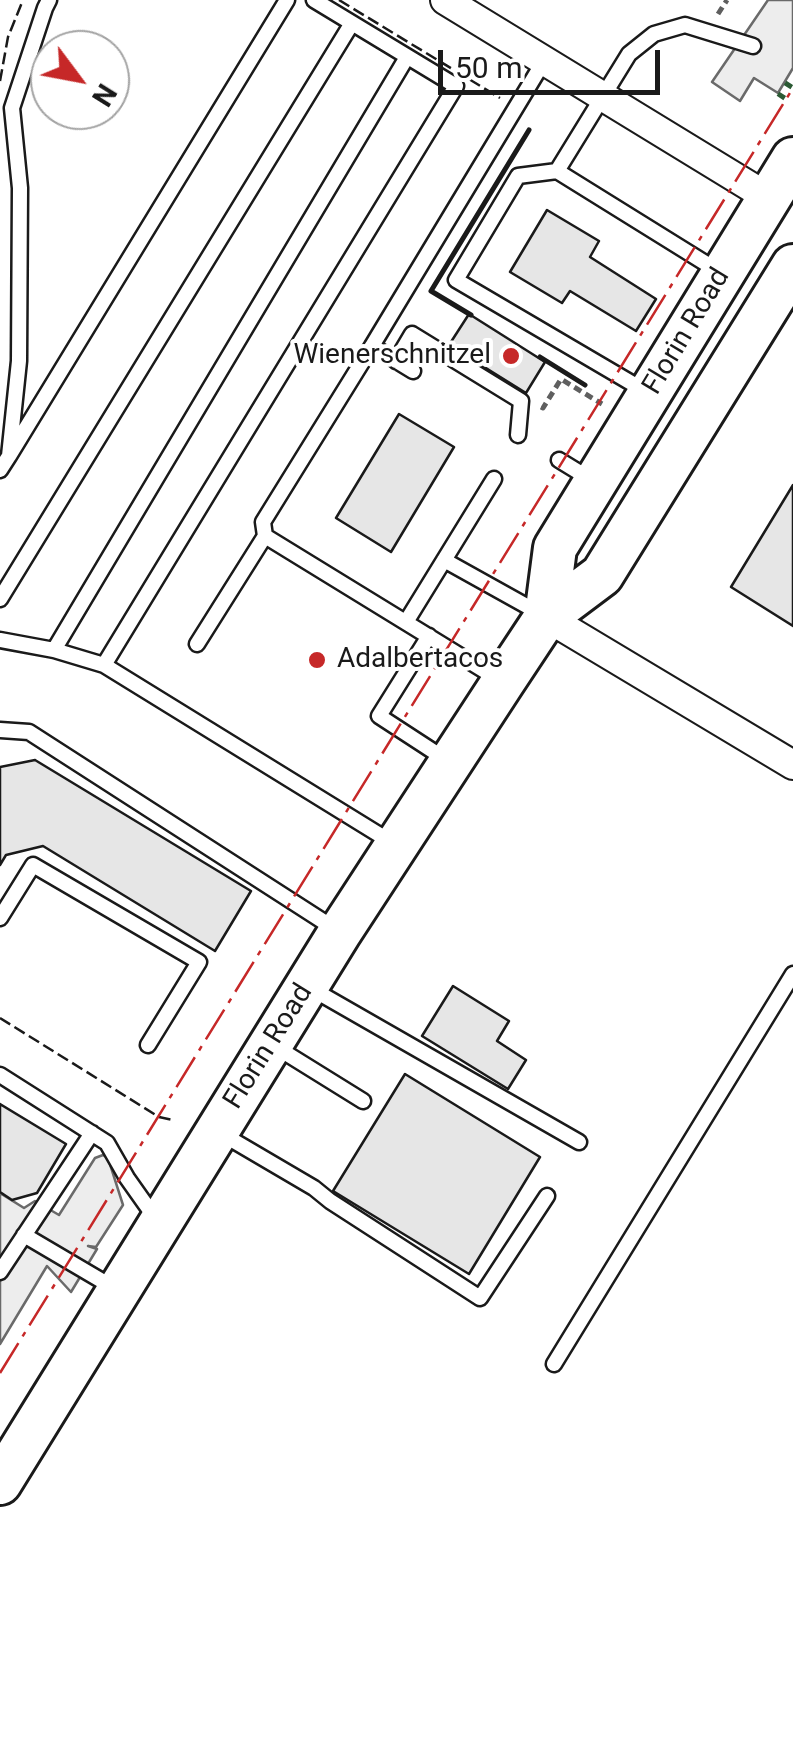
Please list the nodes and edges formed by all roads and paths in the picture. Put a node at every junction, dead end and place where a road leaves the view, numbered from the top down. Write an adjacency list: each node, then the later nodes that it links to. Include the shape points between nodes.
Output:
1 (50, 0): 23 (lane, via 12,108 20,188 20,361)
2 (287, 0): 23 (lane)
3 (314, 0): 5 (lane)
4 (445, 0): 8 (street)
5 (352, 23): 7 (lane); 30 (lane)
6 (753, 46): 9 (lane, via 685,25 654,34 629,54)
7 (407, 57): 36 (lane); 37 (lane, via 456,86)
8 (544, 61): 9 (street); 16 (lane)
9 (601, 96): 11 (lane); 12 (street)
10 (793, 159): 12 (main road, Florin Road)
11 (557, 171): 14 (lane); 19 (lane, via 518,176 456,280)
12 (768, 198): 14 (main road, Florin Road); 15 (main road)
13 (793, 266): 15 (main road, Florin Road)
14 (722, 274): 19 (main road, Florin Road)
15 (758, 322): 31 (main road, Florin Road, via 602,576)
16 (372, 346): 17 (lane); 28 (lane, via 263,522)
17 (396, 361): 18 (lane); 22 (lane, via 412,334 521,401)
18 (413, 371)
19 (649, 394): 27 (main road, Florin Road)
20 (530, 400): 21 (path, via 543,408 561,379)
21 (603, 404)
22 (518, 436)
23 (8, 456): 25 (lane)
24 (559, 460): 27 (lane)
25 (0, 470)
26 (494, 479): 29 (lane)
27 (595, 482): 31 (main road, Florin Road, via 555,548)
28 (264, 536): 32 (lane); 35 (lane)
29 (444, 560): 31 (lane); 32 (lane)
30 (0, 599)
31 (546, 617): 38 (main road, Florin Road); 41 (street)
32 (406, 622): 33 (lane)
33 (429, 636): 38 (lane); 40 (lane, via 379,716)
34 (0, 640): 36 (lane)
35 (197, 644)
36 (54, 650): 37 (lane)
37 (104, 664): 42 (lane)
38 (503, 682): 40 (main road, Florin Road)
39 (0, 730): 44 (lane, via 29,732)
40 (451, 763): 42 (main road, Florin Road)
41 (793, 765)
42 (397, 846): 44 (main road, Florin Road)
43 (0, 918): 48 (lane, via 34,865 199,962)
44 (340, 932): 46 (main road, Florin Road)
45 (793, 974): 59 (lane)
46 (307, 986): 47 (main road, Florin Road); 53 (lane)
47 (271, 1044): 50 (lane); 51 (main road, Florin Road)
48 (148, 1046)
49 (0, 1075): 52 (lane)
50 (363, 1101)
51 (217, 1131): 54 (lane, via 480,1298); 55 (main road, Florin Road)
52 (92, 1134): 55 (lane, via 107,1143); 56 (lane)
53 (579, 1142)
54 (547, 1196)
55 (160, 1224): 58 (main road, Florin Road)
56 (24, 1235): 57 (lane); 58 (lane)
57 (0, 1272)
58 (118, 1291): 60 (main road, Florin Road)
59 (554, 1364)
60 (3, 1471)

